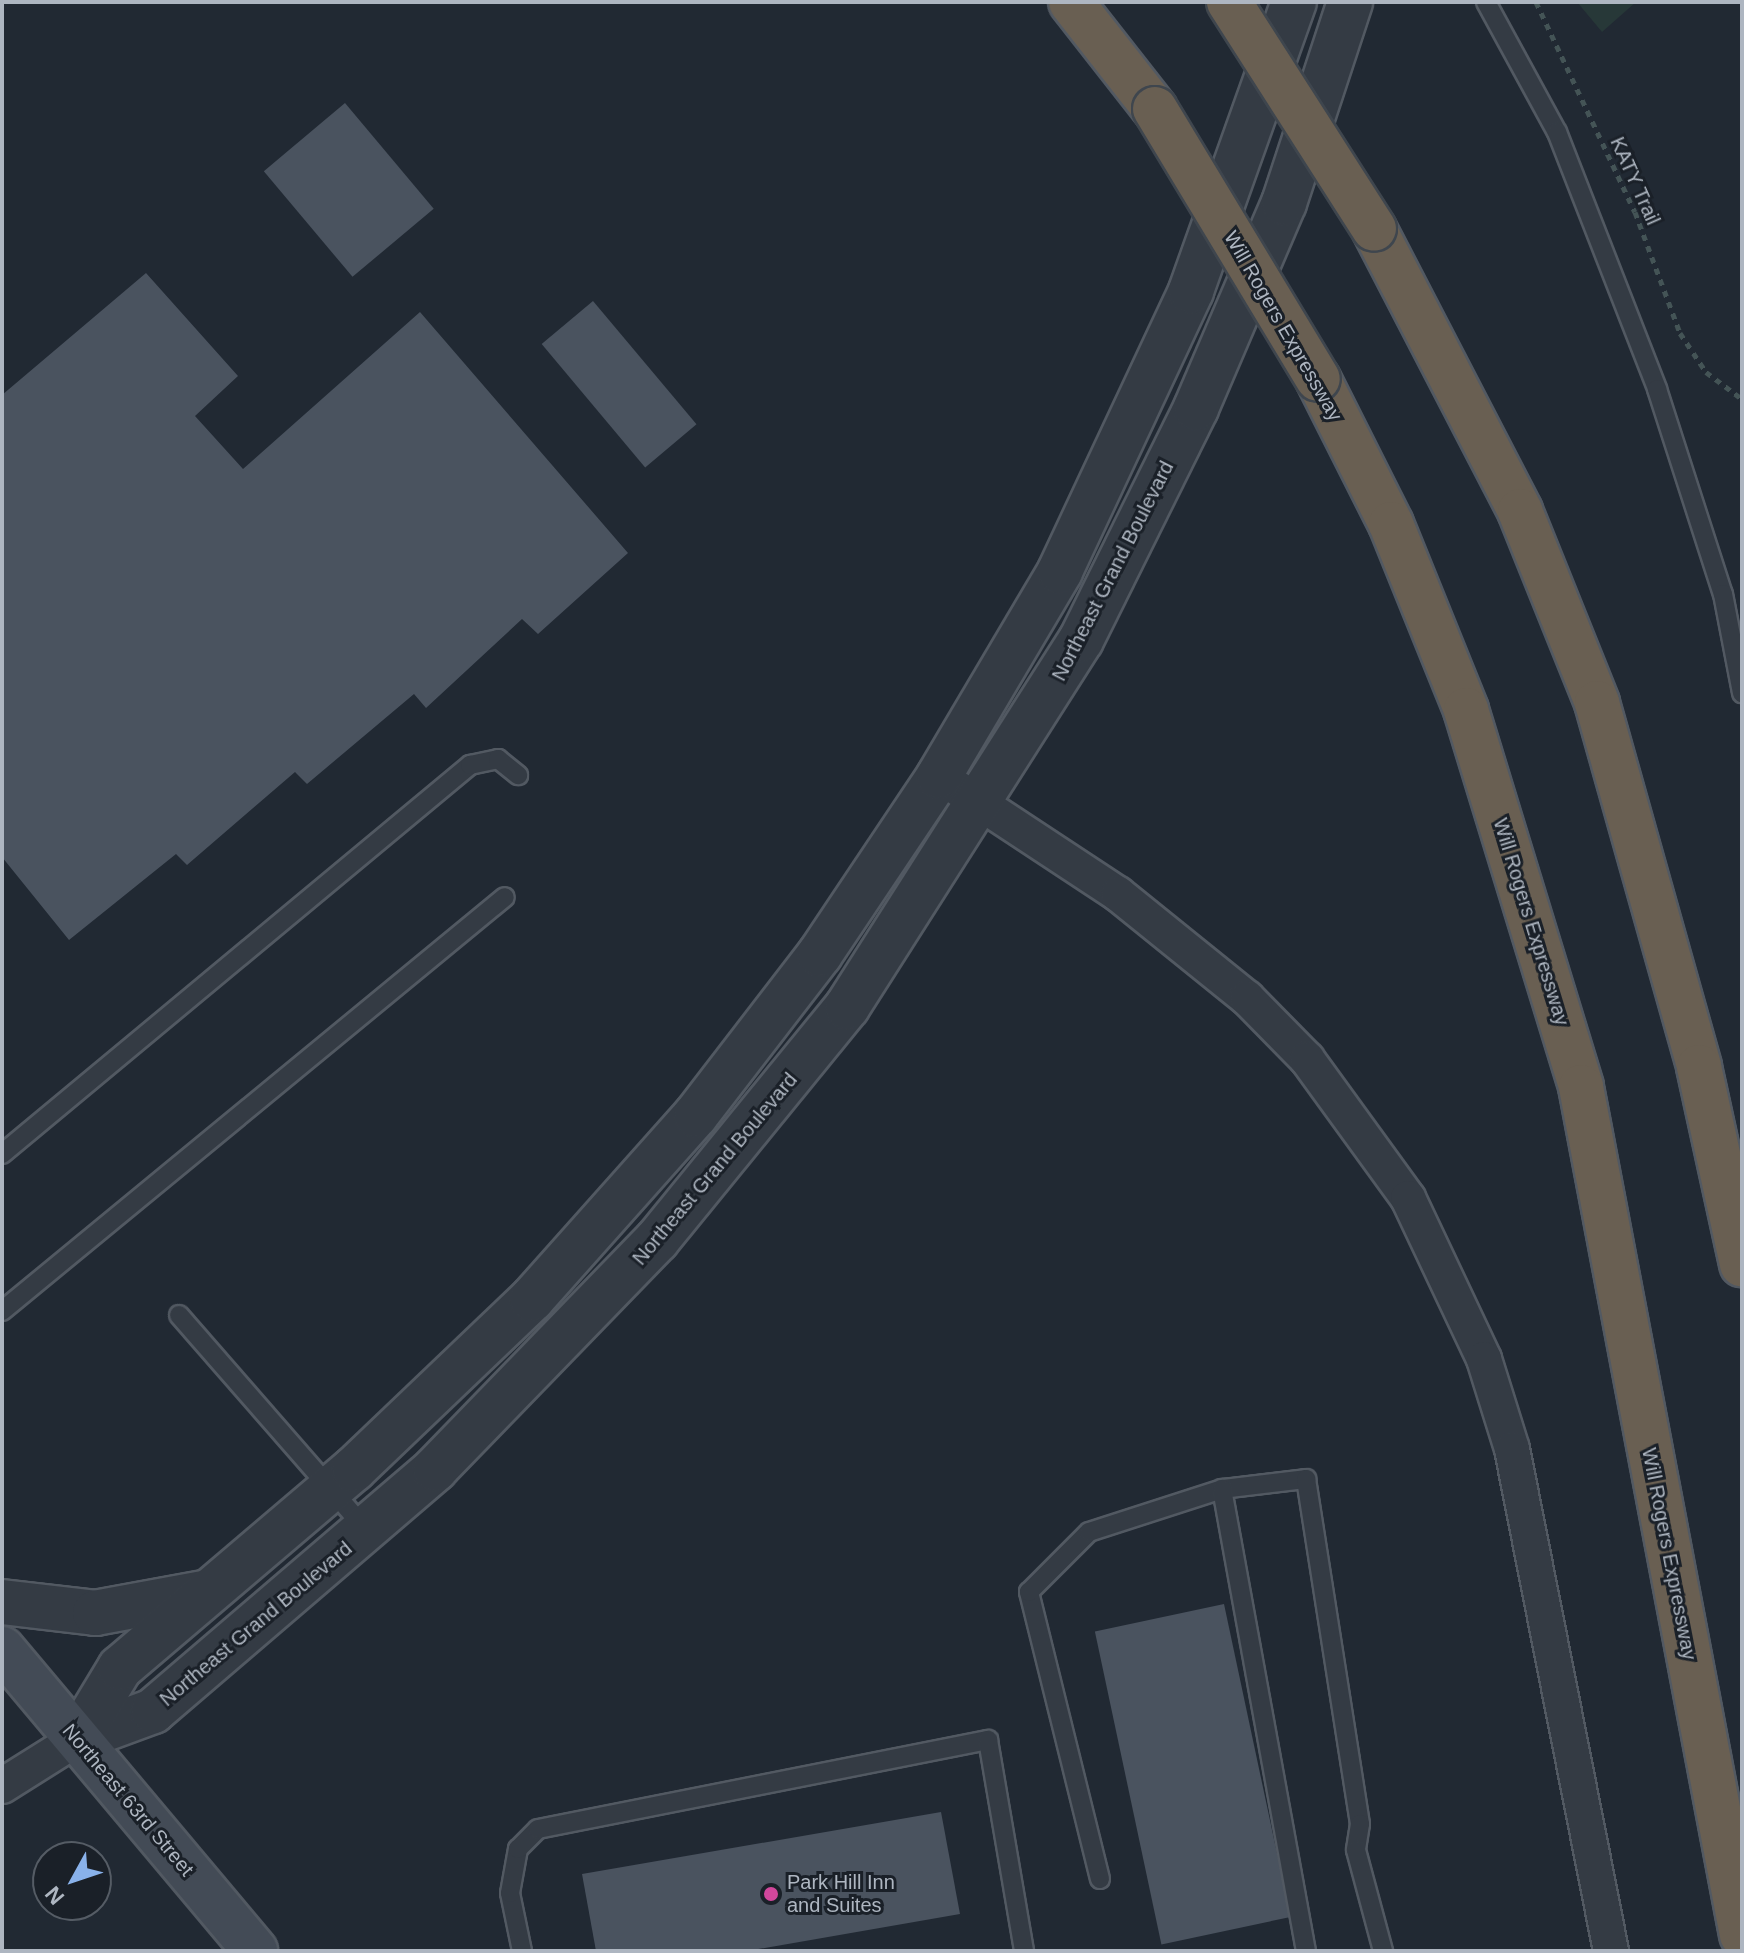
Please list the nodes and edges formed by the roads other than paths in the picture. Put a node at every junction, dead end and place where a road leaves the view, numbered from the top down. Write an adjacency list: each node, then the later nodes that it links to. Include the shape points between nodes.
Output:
1 (1071, 2): 24 (highway, Will Rogers Expressway, bridge, via 1155,109 1318,379 1391,524 1466,710 1581,1087)
2 (1229, 2): 12 (highway, bridge, via 1374,229 1520,511 1597,703 1695,1053)
3 (1294, 2): 8 (street, via 1248,147 1138,410 1060,571)
4 (1350, 2): 9 (street, Northeast Grand Boulevard, via 1284,203 1196,408 1081,640)
5 (1486, 2): 6 (lane, via 1557,132 1657,389 1723,594)
6 (1742, 693)
7 (518, 775): 11 (lane, via 498,759 470,765)
8 (939, 776): 9 (street); 15 (street, via 820,954 687,1126 532,1299)
9 (982, 804): 17 (street, Northeast Grand Boulevard, via 847,1007 657,1240 547,1361); 30 (street, via 1162,925 1247,998 1316,1071 1408,1198 1484,1359 1512,1449)
10 (505, 897): 13 (lane)
11 (2, 1154)
12 (1742, 1264)
13 (2, 1311)
14 (179, 1315): 15 (lane)
15 (333, 1487): 17 (lane); 18 (street)
16 (1222, 1489): 23 (lane, via 1089,1532 1029,1592); 28 (lane); 29 (lane, via 1306,1479 1360,1824 1356,1850)
17 (366, 1529): 21 (street, Northeast Grand Boulevard, via 153,1711)
18 (214, 1591): 19 (street, via 95,1613); 21 (street, via 120,1668)
19 (2, 1602)
20 (2, 1649): 21 (main road, Northeast 63rd Street)
21 (77, 1739): 22 (street); 25 (main road, Northeast 63rd Street)
22 (2, 1786)
23 (1100, 1879)
24 (1742, 1935)
25 (255, 1951)
26 (522, 1951): 27 (lane, via 510,1893 518,1849 538,1829 988,1740)
27 (1024, 1951)
28 (1306, 1951)
29 (1383, 1951)
30 (1611, 1951)

